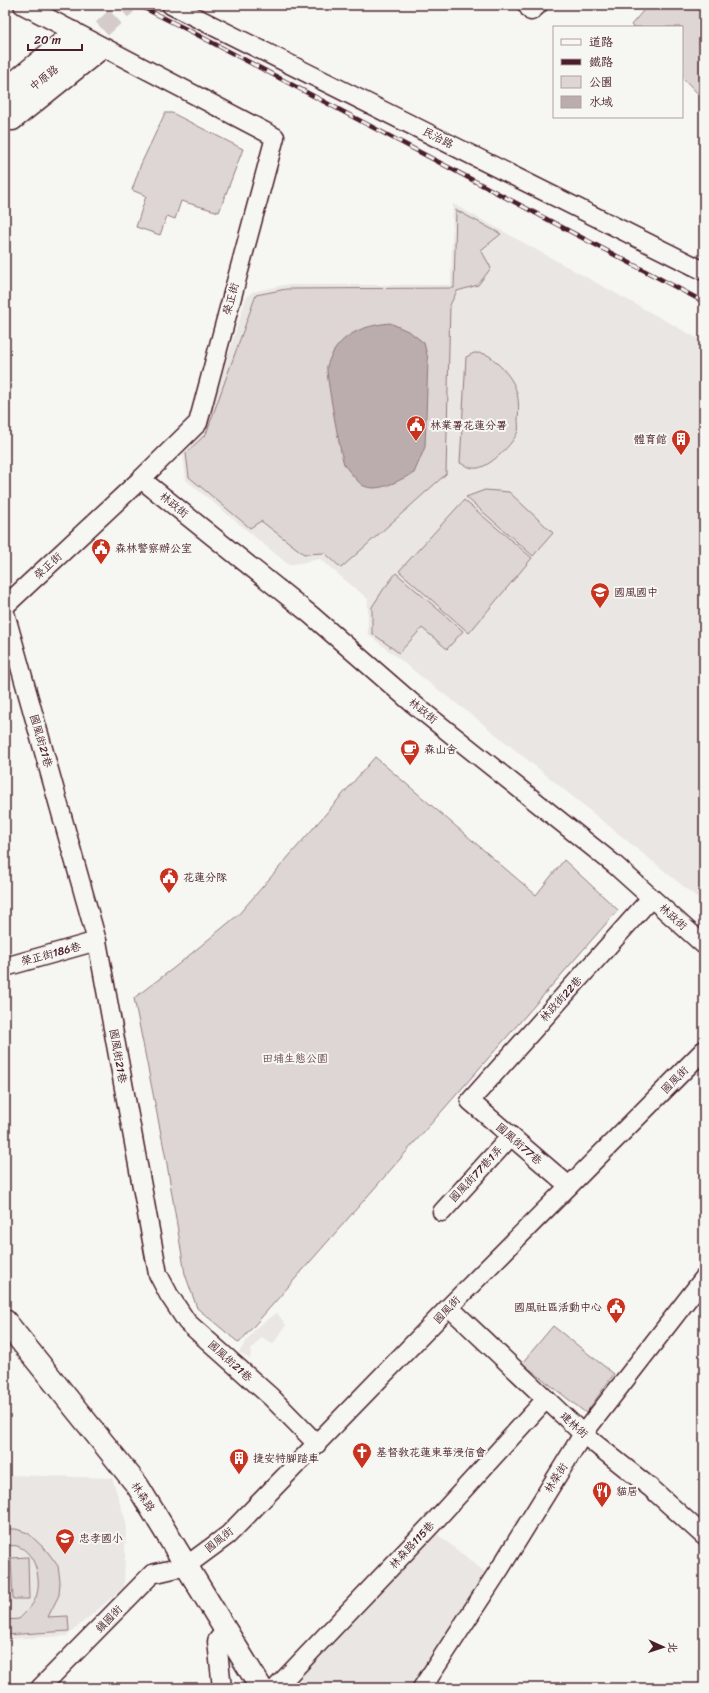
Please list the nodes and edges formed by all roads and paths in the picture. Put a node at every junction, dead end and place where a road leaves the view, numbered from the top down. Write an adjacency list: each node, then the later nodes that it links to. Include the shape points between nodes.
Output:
1 (23, 5): 5 (street, 榮正街)
2 (171, 5): 11 (street, 民治路)
3 (526, 5): 4 (street, via 531,11)
4 (538, 5)
5 (74, 31): 7 (street, 榮正街); 8 (street)
6 (82, 47): 9 (street, 中原路)
7 (104, 48): 10 (street, via 13,121); 12 (street, 榮正街, via 276,137 198,423)
8 (5, 88)
9 (5, 108)
10 (5, 121)
11 (704, 271)
12 (141, 479): 13 (street, 榮正街); 15 (street, 林政街, via 311,615 412,702)
13 (5, 606)
14 (5, 613): 16 (street, 國風街21巷)
15 (651, 898): 17 (street, 林政街); 20 (street, 林政街22巷)
16 (97, 941): 18 (street, 榮正街186巷); 29 (street, 國風街21巷, via 158,1274 188,1322)
17 (704, 945)
18 (5, 967)
19 (704, 1050): 22 (street, 國風街)
20 (470, 1101): 21 (street, 國風街77巷)
21 (511, 1136): 22 (street, 國風街77巷); 23 (street, 國風街77巷1弄)
22 (569, 1186): 25 (street, 國風街)
23 (442, 1212)
24 (704, 1278): 28 (street, 林榮街)
25 (449, 1307): 27 (street, 建林街); 29 (street, 國風街)
26 (5, 1321): 31 (street, 林森路, via 136,1485)
27 (546, 1399): 28 (street, 建林街); 36 (street, 林森路115巷, via 432,1524)
28 (583, 1434): 30 (street, 建林街, via 652,1489); 37 (street, 林榮街)
29 (317, 1444): 31 (street, 國風街, via 228,1535)
30 (704, 1536)
31 (186, 1566): 32 (street, 林森路); 33 (street, 鎮國街, via 152,1574)
32 (226, 1630): 34 (street, via 217,1641); 35 (street, 林森路)
33 (51, 1684)
34 (222, 1688)
35 (261, 1688)
36 (276, 1688)
37 (422, 1688)

